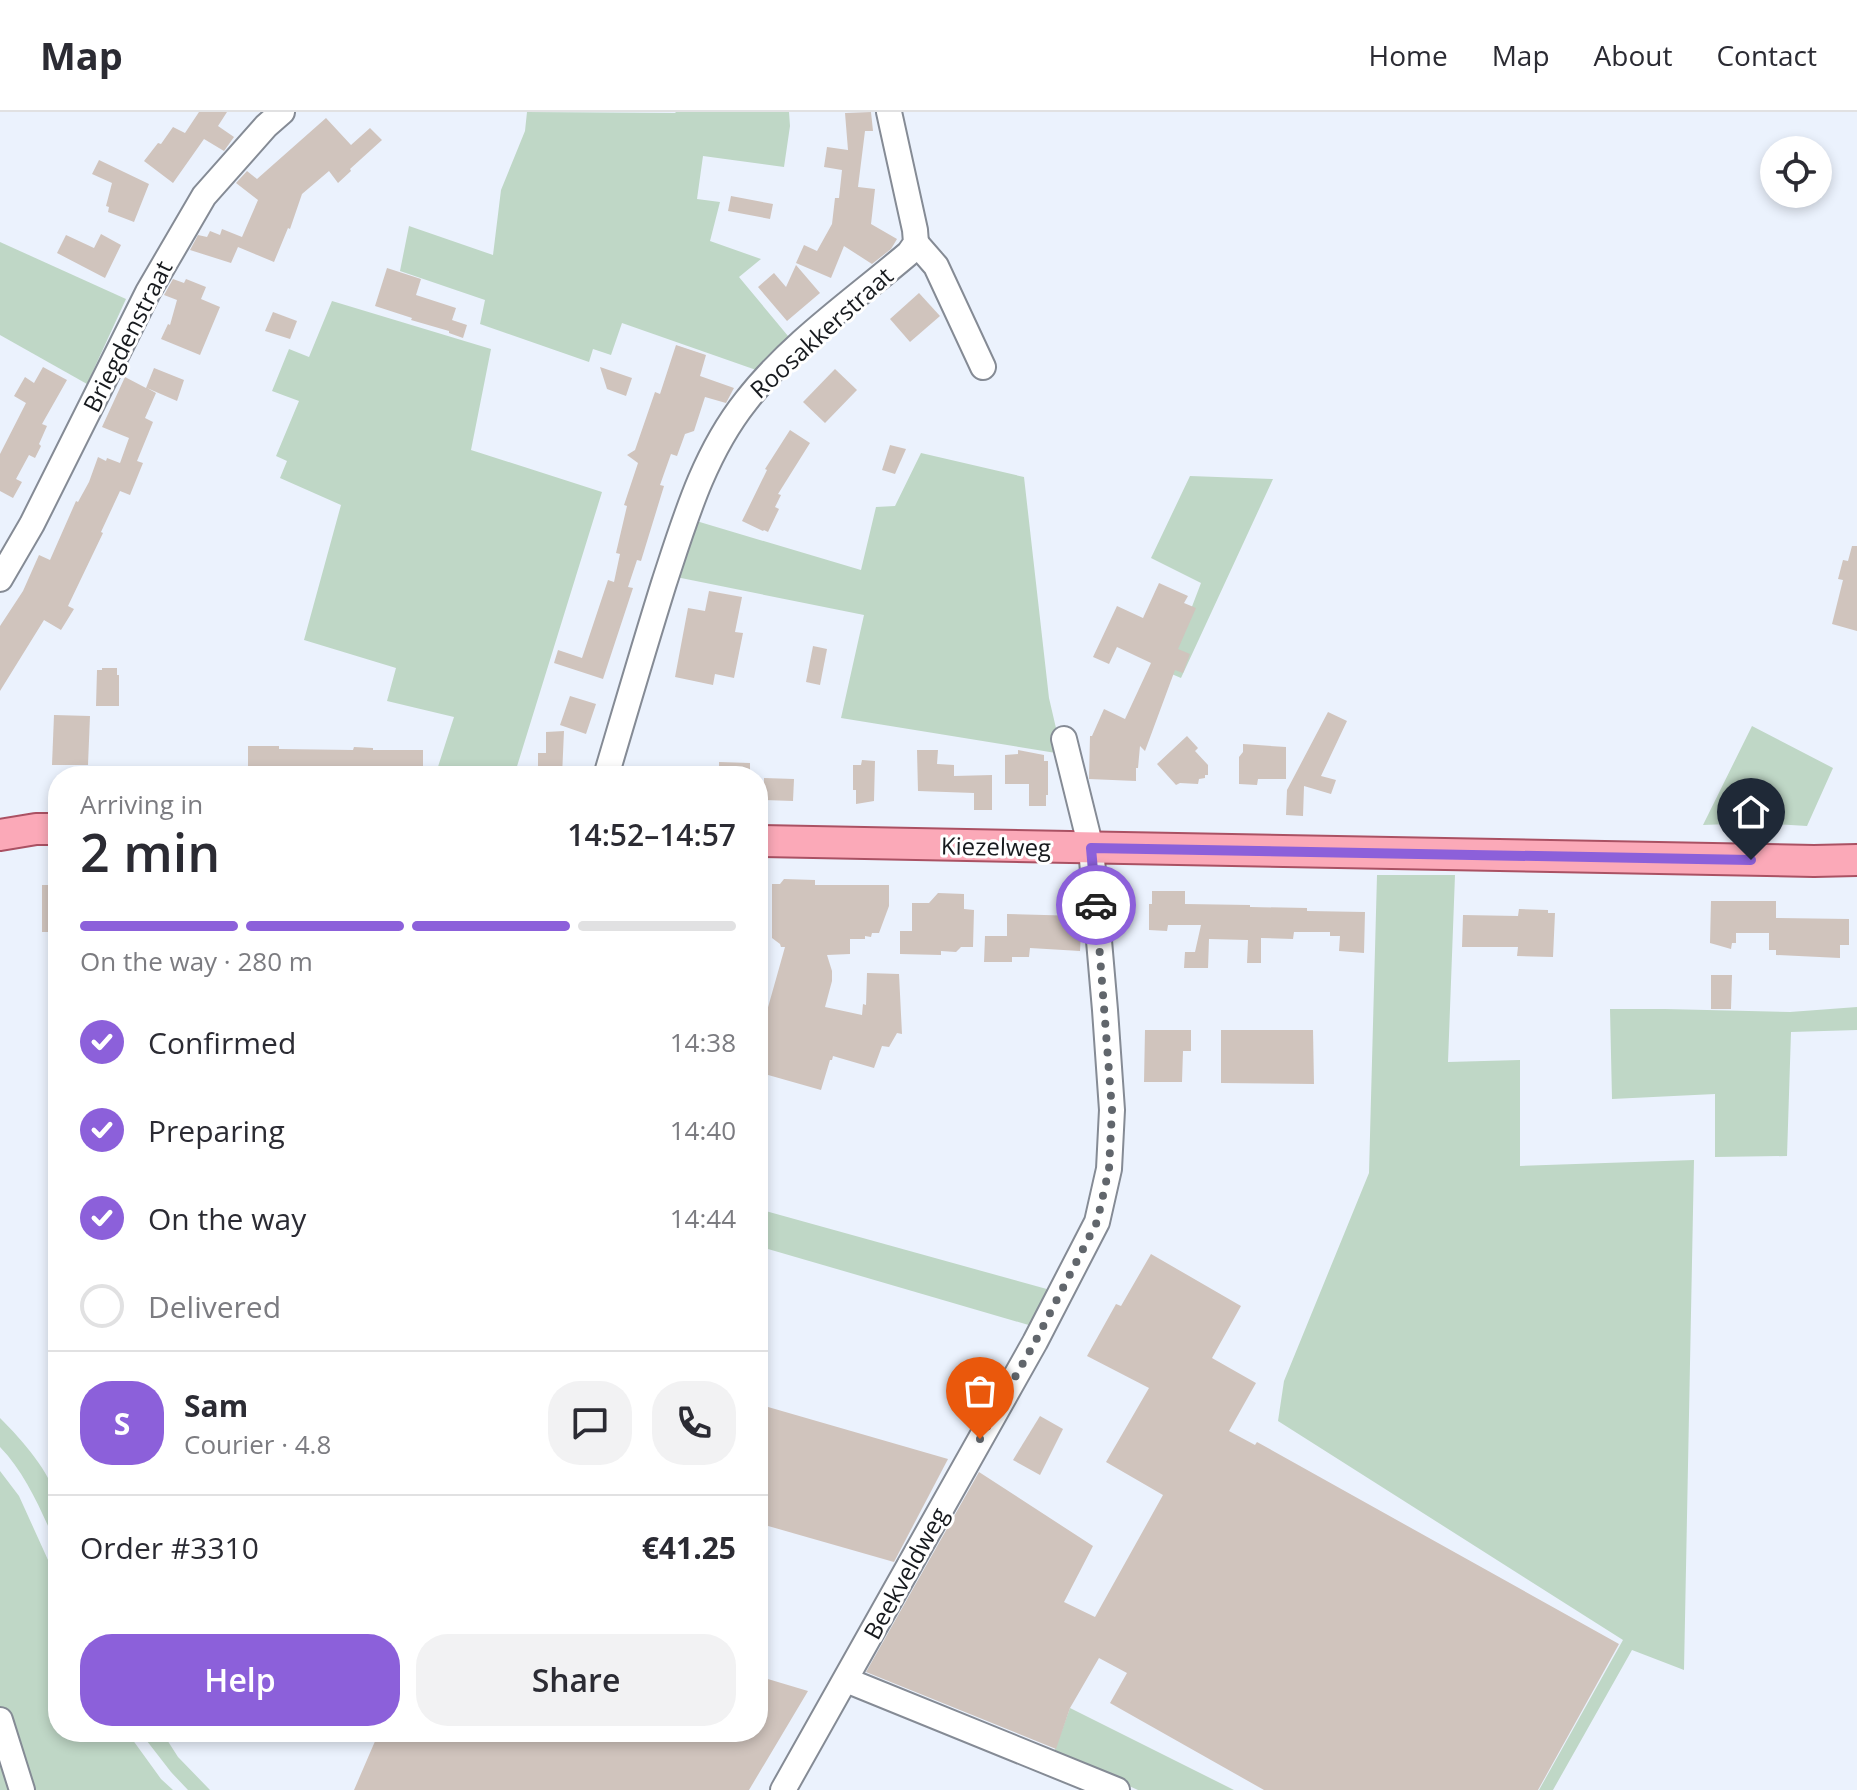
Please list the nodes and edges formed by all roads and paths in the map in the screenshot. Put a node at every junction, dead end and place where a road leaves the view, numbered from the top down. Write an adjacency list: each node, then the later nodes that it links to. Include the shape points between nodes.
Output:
1 (282, 112): 5 (street, Briegdenstraat, via 204,196 148,292)
2 (889, 112): 3 (street)
3 (916, 243): 4 (street, via 936,266); 7 (street, Roosakkerstraat, via 766,377 726,430 700,478 681,530)
4 (983, 367)
5 (0, 579)
6 (1064, 739): 12 (street, Beekveldweg)
7 (609, 766)
8 (0, 824): 9 (main road)
9 (47, 829): 10 (main road)
10 (0, 835)
11 (768, 841): 12 (main road, Kiezelweg)
12 (1091, 848): 13 (main road, Kiezelweg); 14 (street, Beekveldweg, via 1112,1110 1109,1169 1097,1222)
13 (1857, 860)
14 (846, 1680): 17 (street, Beekveldweg); 18 (street)
15 (0, 1720): 16 (street)
16 (22, 1790)
17 (783, 1790)
18 (1117, 1790)

